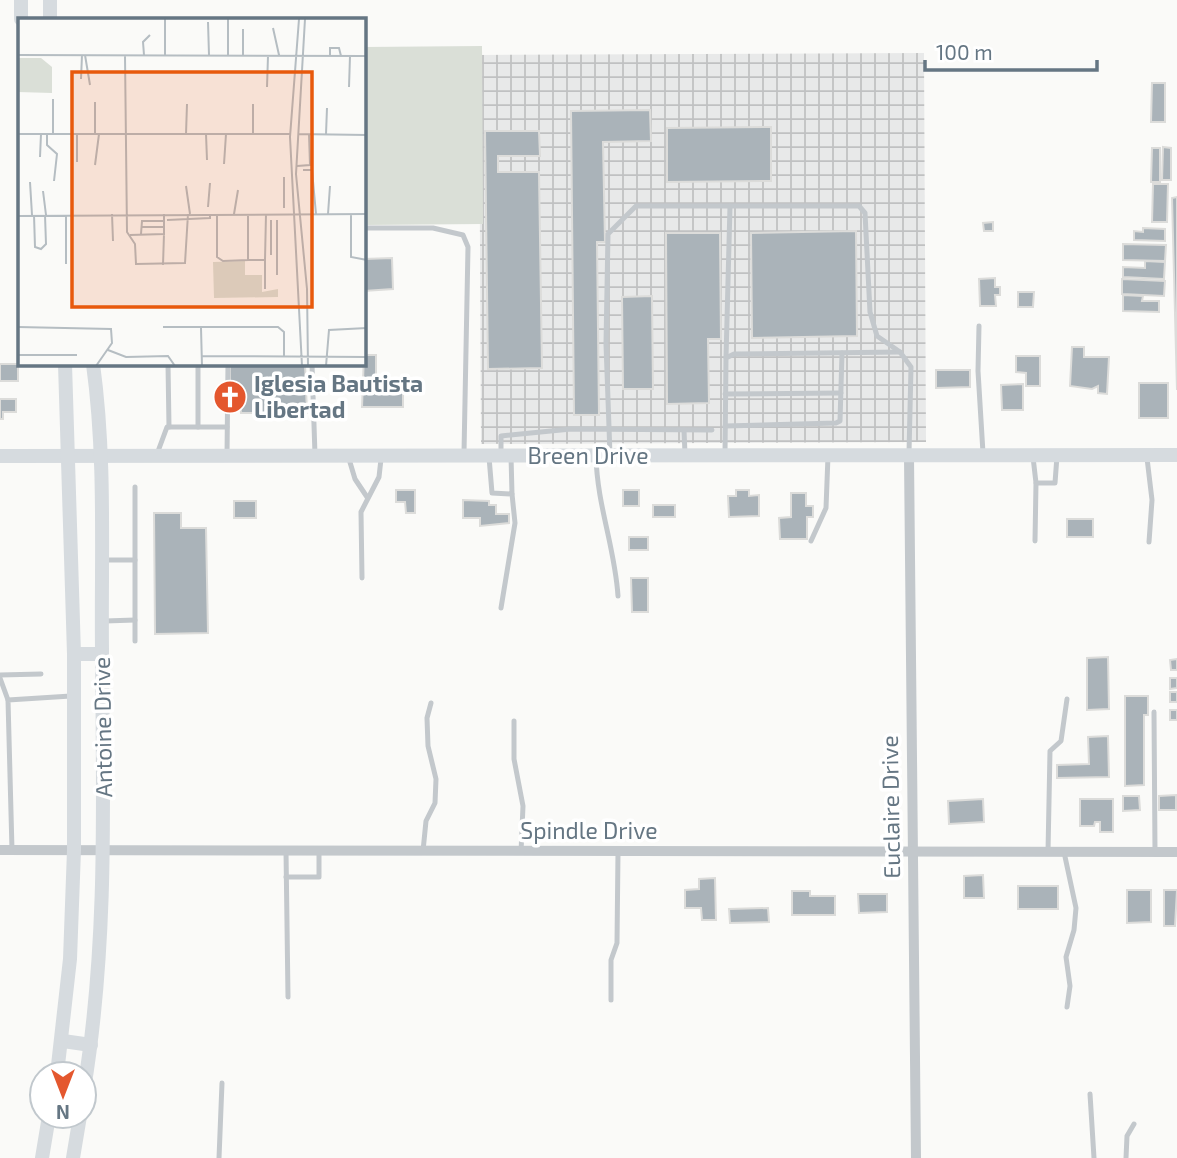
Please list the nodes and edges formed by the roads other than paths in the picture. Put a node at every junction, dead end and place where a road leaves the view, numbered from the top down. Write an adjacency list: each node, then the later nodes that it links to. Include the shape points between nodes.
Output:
1 (21, 0): 3 (main road)
2 (50, 0): 4 (main road)
3 (21, 18)
4 (50, 18)
5 (730, 206): 8 (lane, via 859,206 865,213 870,312 877,336); 10 (lane); 23 (lane, via 636,206 608,234)
6 (366, 228): 37 (lane, via 433,228 463,235 468,247)
7 (979, 326): 44 (lane)
8 (900, 352): 9 (lane); 47 (lane, via 911,367)
9 (842, 353): 10 (lane, via 734,354); 17 (lane)
10 (726, 358): 18 (lane)
11 (65, 366): 33 (main road, Antoine Drive)
12 (93, 366): 27 (main road, Antoine Drive)
13 (168, 366): 20 (lane)
14 (198, 366): 21 (lane)
15 (228, 366): 22 (lane)
16 (312, 366): 34 (lane)
17 (841, 393): 18 (lane); 19 (lane, via 836,424)
18 (725, 394): 19 (lane)
19 (725, 426): 42 (lane)
20 (169, 427): 21 (lane); 28 (lane)
21 (198, 428): 22 (lane)
22 (227, 428): 29 (lane)
23 (610, 430): 24 (lane); 26 (lane, via 570,429); 40 (lane)
24 (684, 430): 25 (lane); 41 (lane)
25 (712, 430)
26 (531, 435): 38 (lane, via 501,436); 39 (lane)
27 (100, 455): 28 (main road, Breen Drive); 33 (main road, Breen Drive); 55 (main road, Antoine Drive)
28 (157, 455): 29 (main road, Breen Drive)
29 (227, 455): 34 (main road, Breen Drive)
30 (1146, 455): 31 (main road, Breen Drive); 46 (main road, Breen Drive); 54 (lane, via 1152,500)
31 (1177, 455)
32 (0, 456): 33 (main road, Breen Drive)
33 (70, 456): 63 (main road, Antoine Drive)
34 (315, 456): 35 (main road, Breen Drive)
35 (348, 456): 36 (main road, Breen Drive); 51 (lane)
36 (382, 456): 37 (main road, Breen Drive); 51 (lane, via 379,477)
37 (464, 456): 38 (main road, Breen Drive)
38 (500, 456): 39 (main road, Breen Drive); 50 (lane); 50 (lane, via 492,493)
39 (531, 456): 40 (main road, Breen Drive)
40 (603, 456): 41 (main road, Breen Drive); 58 (lane, via 597,488 616,562)
41 (685, 456): 42 (main road, Breen Drive)
42 (725, 456): 43 (main road, Breen Drive)
43 (828, 456): 47 (main road, Breen Drive); 52 (lane, via 826,508)
44 (983, 456): 45 (main road, Breen Drive); 47 (main road, Breen Drive)
45 (1033, 456): 46 (main road, Breen Drive); 48 (lane)
46 (1057, 456): 48 (lane, via 1055,483)
47 (909, 457): 82 (street, Euclaire Drive)
48 (1036, 483): 53 (lane)
49 (135, 487): 56 (lane)
50 (512, 494): 59 (lane, via 515,523)
51 (367, 497): 57 (lane, via 360,520)
52 (811, 541)
53 (1035, 541)
54 (1149, 542)
55 (101, 560): 56 (lane); 61 (main road, Antoine Drive)
56 (135, 561): 60 (lane)
57 (362, 578)
58 (618, 596)
59 (502, 608)
60 (135, 620): 61 (lane); 62 (lane)
61 (102, 621): 64 (main road, Antoine Drive)
62 (135, 641)
63 (74, 654): 64 (main road); 67 (main road, Antoine Drive)
64 (102, 654): 76 (main road, Antoine Drive)
65 (41, 674): 66 (lane)
66 (0, 677): 69 (lane)
67 (74, 696): 69 (lane); 75 (main road, Antoine Drive)
68 (1067, 699): 83 (lane, via 1061,741 1050,751)
69 (8, 700): 74 (lane)
70 (431, 703): 79 (lane, via 428,746 436,779 435,803 426,821)
71 (1154, 712): 85 (lane)
72 (514, 721): 80 (lane, via 514,759 523,806)
73 (0, 850): 74 (street, Spindle Drive)
74 (12, 850): 75 (street, Spindle Drive)
75 (74, 850): 76 (street, Spindle Drive); 91 (main road, Antoine Drive)
76 (104, 850): 77 (street, Spindle Drive); 92 (main road, Antoine Drive, via 99,978)
77 (286, 850): 78 (street, Spindle Drive); 87 (lane)
78 (319, 851): 79 (street, Spindle Drive); 87 (lane, via 319,877)
79 (423, 851): 80 (street, Spindle Drive)
80 (521, 852): 81 (street, Spindle Drive)
81 (618, 852): 82 (street, Spindle Drive); 89 (lane)
82 (913, 852): 83 (street, Spindle Drive); 103 (street, Euclaire Drive)
83 (1048, 852): 84 (street, Spindle Drive)
84 (1064, 852): 85 (street, Spindle Drive); 90 (lane, via 1076,908 1066,957)
85 (1155, 852): 86 (street, Spindle Drive)
86 (1177, 852)
87 (286, 877): 88 (lane)
88 (288, 997)
89 (611, 1000)
90 (1067, 1007)
91 (63, 1041): 92 (main road); 93 (main road, Antoine Drive)
92 (91, 1045): 94 (main road, Antoine Drive)
93 (60, 1060)
94 (89, 1060)
95 (222, 1083): 102 (lane)
96 (1090, 1094): 104 (lane)
97 (1134, 1124): 105 (lane, via 1127,1136)
98 (47, 1130): 100 (main road)
99 (77, 1130): 101 (main road)
100 (42, 1158)
101 (73, 1158)
102 (219, 1158)
103 (916, 1158)
104 (1094, 1158)
105 (1126, 1158)

